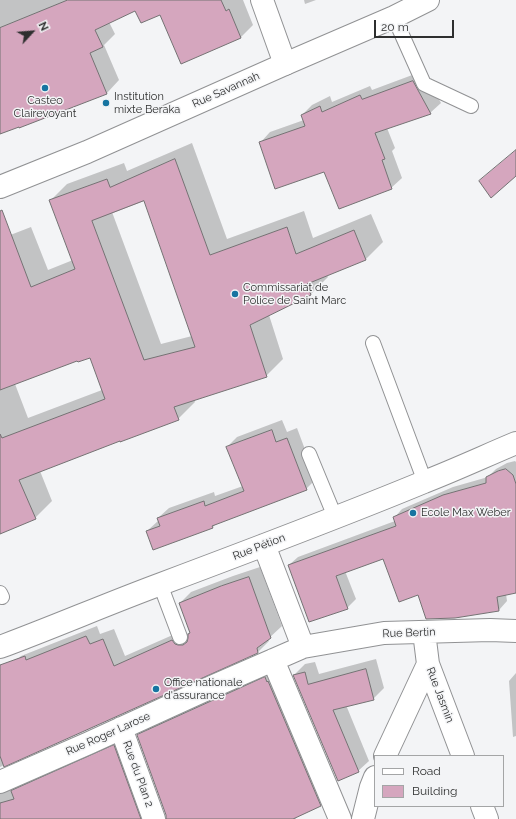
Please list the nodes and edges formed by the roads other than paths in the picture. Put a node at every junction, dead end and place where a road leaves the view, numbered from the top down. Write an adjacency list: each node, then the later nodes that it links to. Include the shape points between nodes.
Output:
1 (262, 0): 4 (street)
2 (428, 0): 3 (street, Rue Savannah)
3 (394, 17): 4 (street, Rue Savannah); 5 (lane, via 424,84)
4 (285, 64): 6 (street, Rue Savannah, via 87,152)
5 (471, 106)
6 (0, 187)
7 (373, 343): 10 (lane)
8 (516, 443): 10 (street, Rue Pétion)
9 (309, 454): 11 (lane)
10 (425, 482): 11 (street, Rue Pétion)
11 (335, 518): 12 (street, Rue Pétion)
12 (264, 545): 13 (street, Rue Pétion); 18 (street)
13 (160, 584): 16 (lane); 17 (street, Rue Pétion)
14 (516, 631): 15 (street, Rue Bertin)
15 (424, 632): 18 (street, Rue Bertin, via 384,633); 20 (street, Rue Jasmin)
16 (180, 637)
17 (0, 647)
18 (303, 647): 19 (street, Rue Roger Larose)
19 (273, 660): 21 (street, Rue Roger Larose); 28 (street)
20 (428, 664): 22 (street); 23 (street, Rue Jasmin)
21 (121, 728): 25 (street, Rue Roger Larose); 27 (street, Rue du Plan 2)
22 (385, 755)
23 (463, 755)
24 (374, 780): 29 (street)
25 (0, 782)
26 (482, 807): 30 (street)
27 (154, 819)
28 (340, 819)
29 (363, 819)
30 (487, 819)

